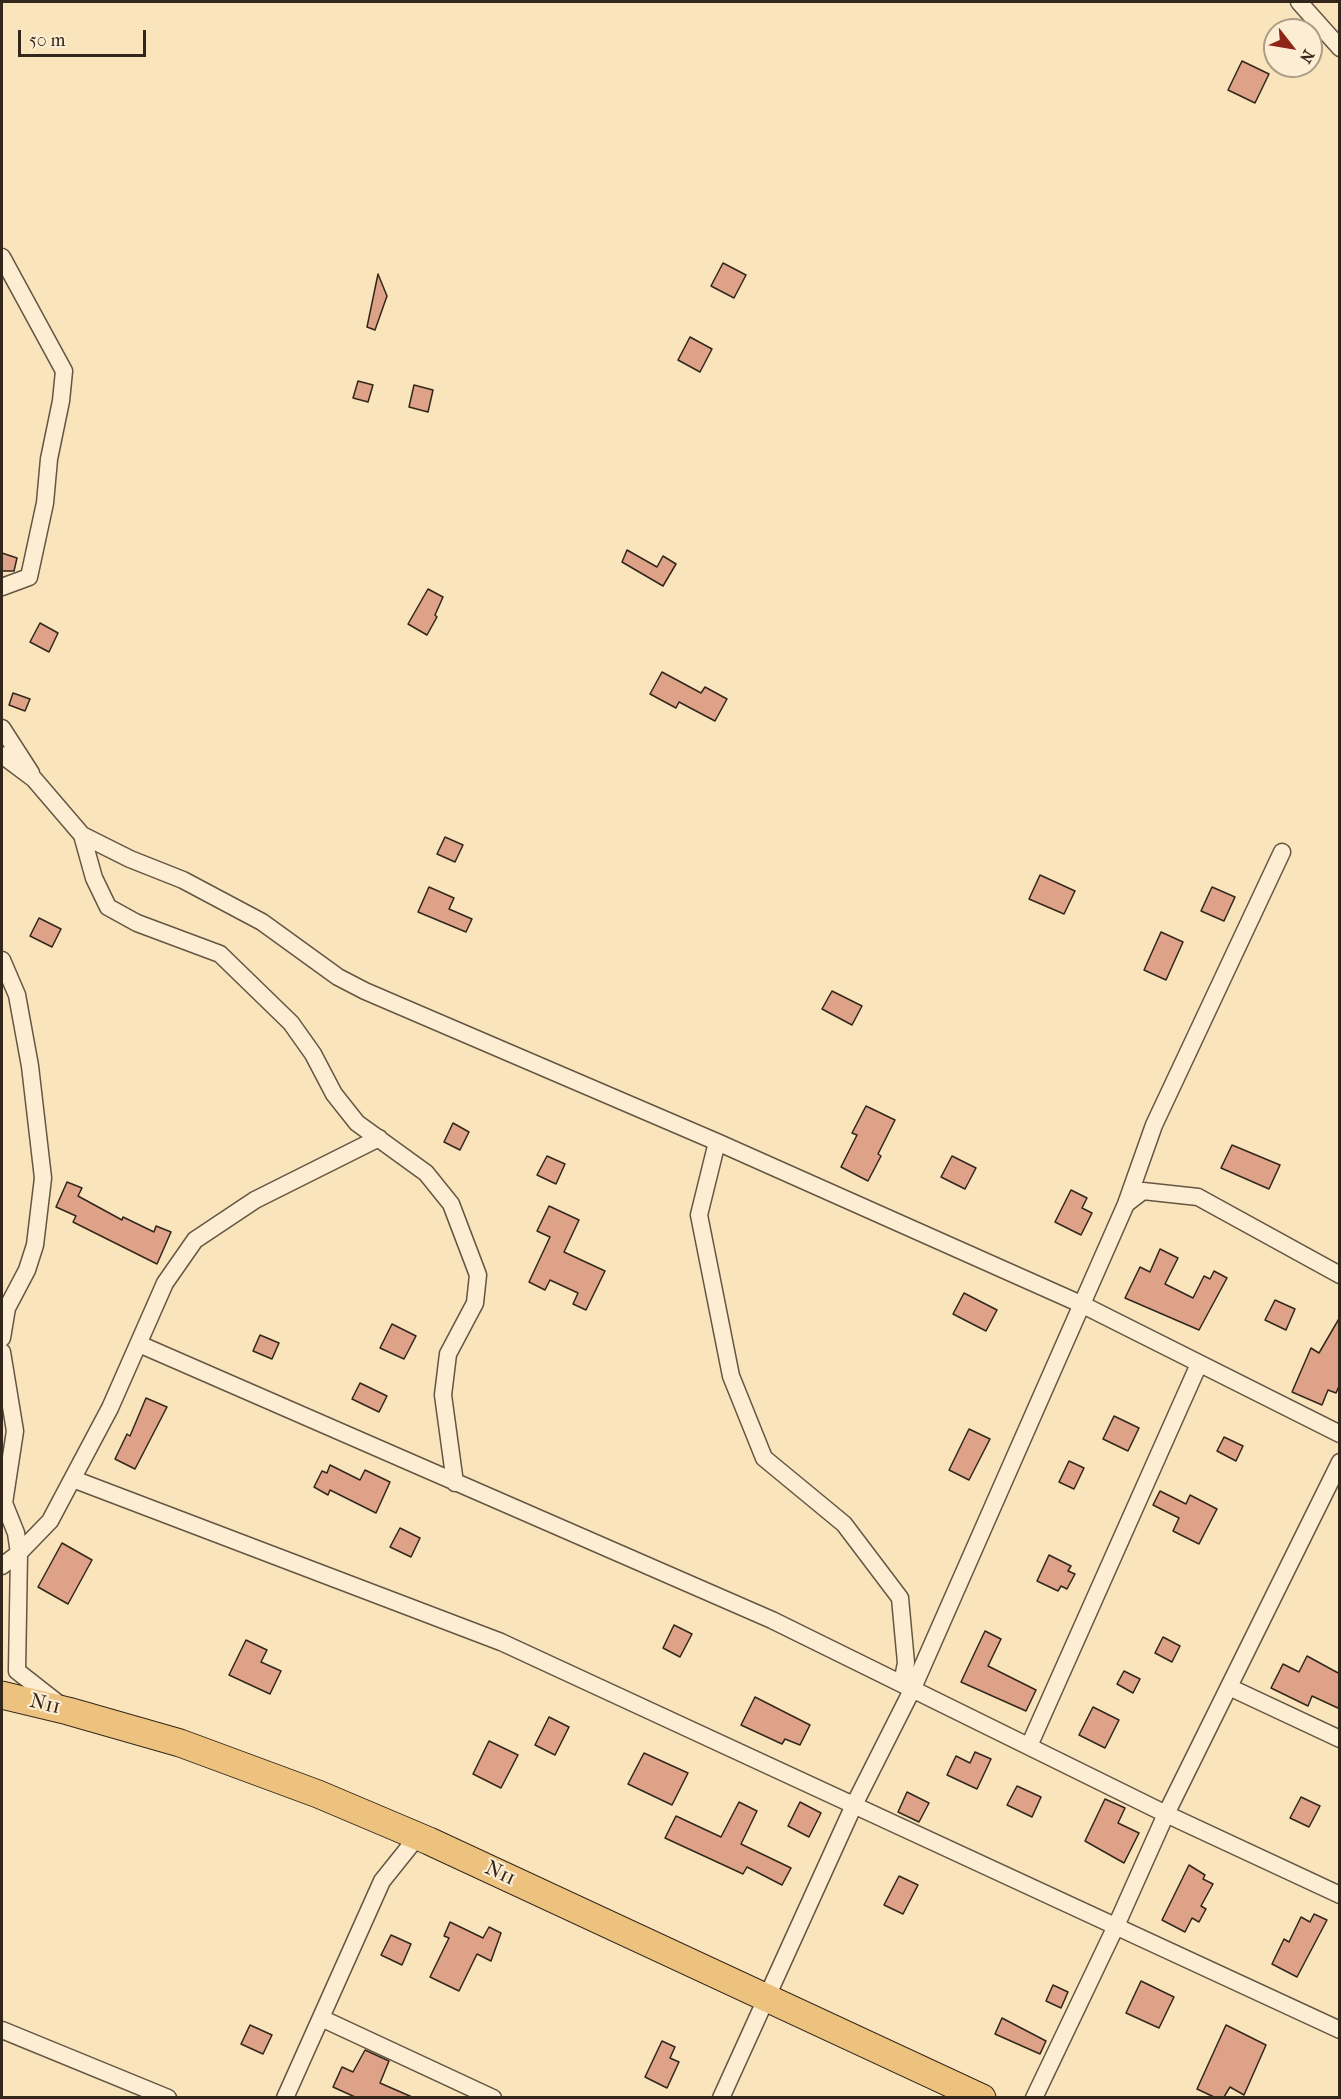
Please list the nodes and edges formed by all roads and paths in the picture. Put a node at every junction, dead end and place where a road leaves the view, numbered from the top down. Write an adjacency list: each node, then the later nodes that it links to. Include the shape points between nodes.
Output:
1 (1299, 2): 2 (street)
2 (1340, 48)
3 (2, 257): 4 (street, via 64,371 45,503 29,577)
4 (2, 587)
5 (2, 728): 7 (street)
6 (2, 755): 7 (street)
7 (34, 779): 8 (street)
8 (82, 835): 11 (street, via 94,878 108,907 137,923 220,954 291,1023 314,1054 343,1107); 12 (street, via 130,860 183,880 262,922 347,982)
9 (1282, 852): 13 (street, via 1154,1125)
10 (2, 960): 16 (street, via 17,995 44,1178 35,1245 7,1308)
11 (379, 1138): 17 (street, via 255,1200 195,1240 165,1283); 23 (street, via 426,1173 451,1204 478,1275 475,1303 448,1354 443,1395)
12 (717, 1142): 15 (street); 26 (street, via 699,1215 731,1376 764,1458 844,1524 900,1598)
13 (1126, 1204): 14 (street, via 1143,1191 1198,1197); 15 (street)
14 (1340, 1275)
15 (1083, 1305): 19 (street); 26 (street)
16 (2, 1338)
17 (139, 1344): 22 (street); 23 (street)
18 (2, 1352): 24 (street, via 15,1431 4,1503)
19 (1199, 1364): 20 (street); 31 (street)
20 (1340, 1434)
21 (1340, 1462): 27 (street)
22 (73, 1479): 24 (street, via 50,1521); 32 (street, via 501,1642)
23 (455, 1483): 26 (street, via 772,1620)
24 (19, 1553): 25 (street); 29 (street, via 17,1671)
25 (2, 1566)
26 (908, 1686): 31 (street); 32 (street)
27 (1229, 1687): 30 (street); 33 (street)
28 (2, 1695): 29 (main road, N11)
29 (68, 1711): 34 (main road, N11, via 180,1743)
30 (1340, 1739)
31 (1029, 1746): 33 (street)
32 (854, 1805): 36 (street); 37 (street)
33 (1166, 1814): 35 (street); 36 (street)
34 (418, 1836): 37 (main road, N11); 38 (street, via 382,1881)
35 (1340, 1895)
36 (1116, 1926): 40 (street); 46 (street)
37 (765, 1998): 44 (street); 45 (main road, N11)
38 (321, 2018): 42 (street); 43 (street)
39 (2, 2030): 41 (street)
40 (1340, 2030)
41 (168, 2097)
42 (285, 2097)
43 (493, 2097)
44 (722, 2097)
45 (981, 2097)
46 (1034, 2097)

